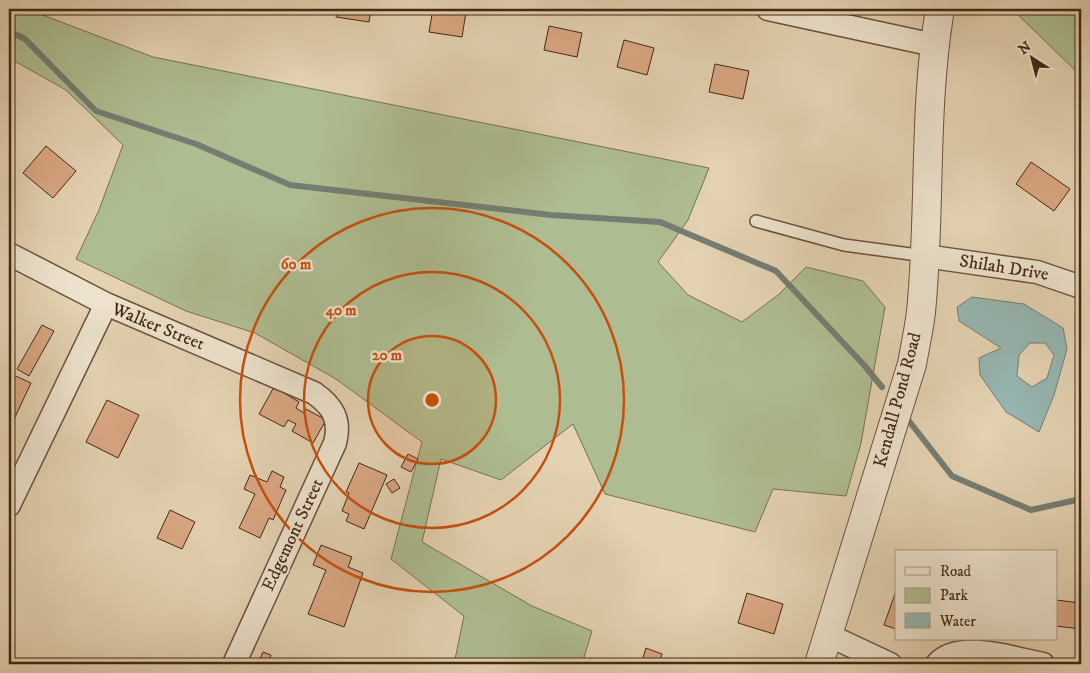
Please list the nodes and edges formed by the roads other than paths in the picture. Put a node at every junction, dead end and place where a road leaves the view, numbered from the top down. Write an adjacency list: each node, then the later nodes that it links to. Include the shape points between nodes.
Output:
1 (768, 9): 3 (street)
2 (940, 9): 3 (street, Kendall Pond Road)
3 (934, 44): 6 (street, Kendall Pond Road, via 928,116)
4 (756, 221): 6 (lane, via 844,245)
5 (9, 254): 8 (street)
6 (925, 256): 7 (street, Shilah Drive, via 1037,272); 11 (street, Kendall Pond Road, via 921,314 912,364)
7 (1081, 287)
8 (106, 304): 9 (street, Walker Street, via 314,393); 10 (street, Walker Street)
9 (329, 404): 12 (street, Edgemont Street, via 338,421 336,444)
10 (9, 506)
11 (828, 635): 13 (street, Kendall Pond Road); 14 (street)
12 (234, 664)
13 (819, 664)
14 (890, 664)
15 (937, 664): 16 (street, via 948,656 970,651)
16 (1043, 664)

